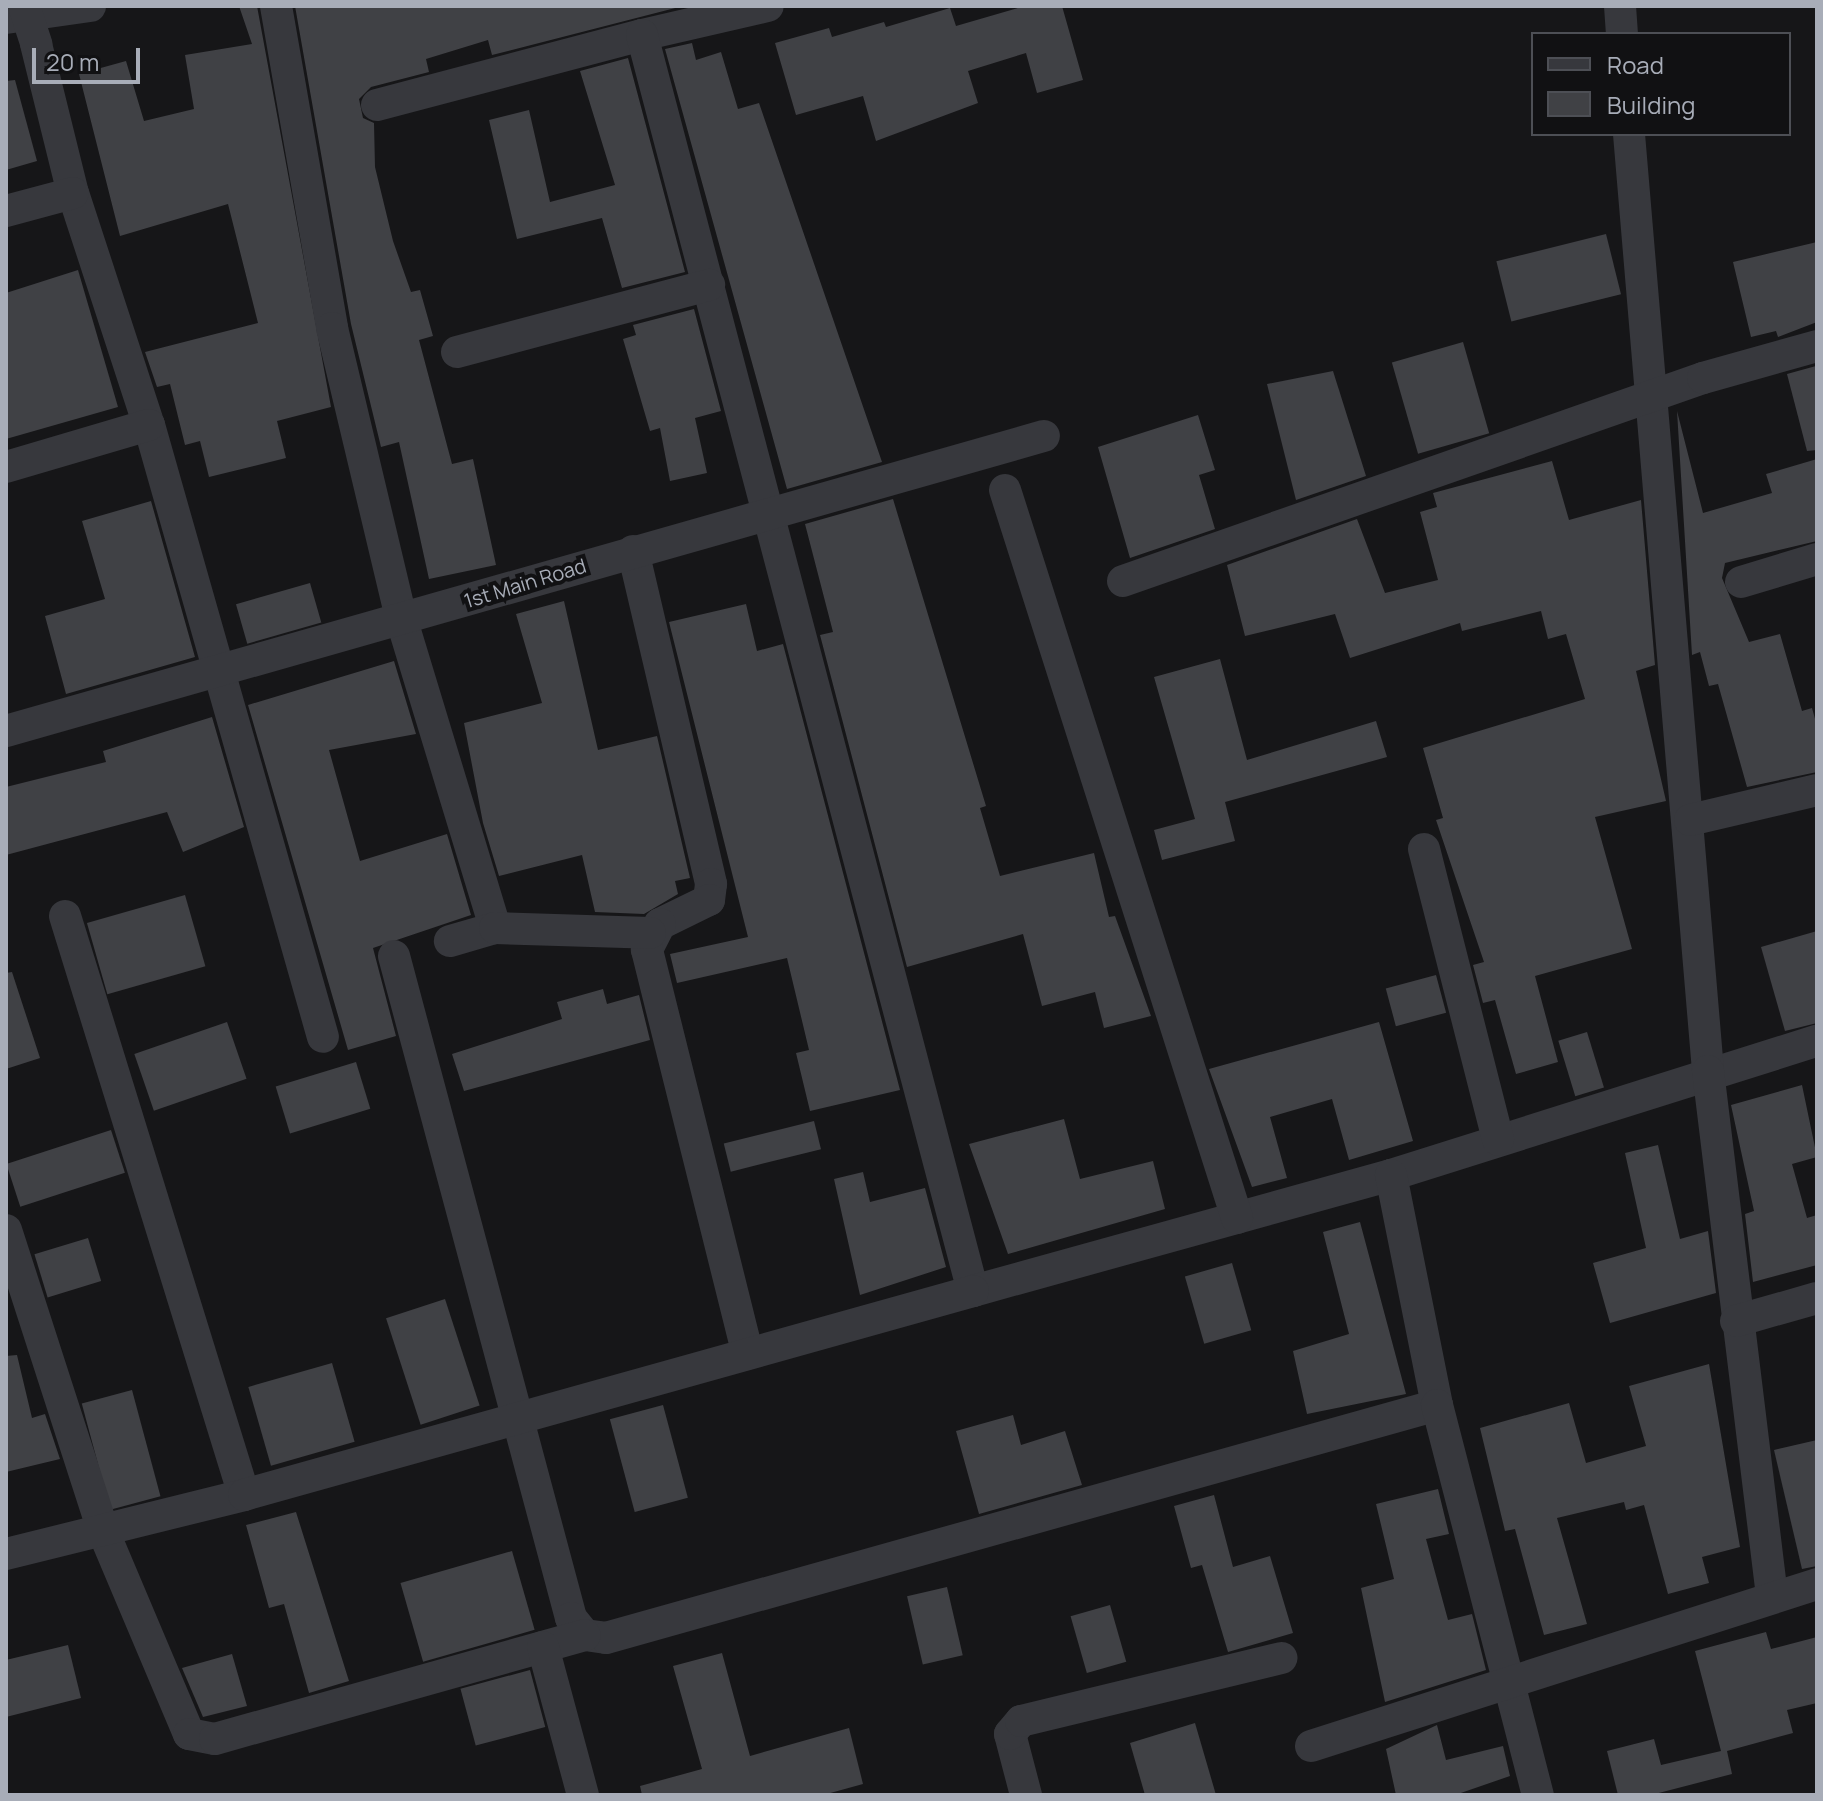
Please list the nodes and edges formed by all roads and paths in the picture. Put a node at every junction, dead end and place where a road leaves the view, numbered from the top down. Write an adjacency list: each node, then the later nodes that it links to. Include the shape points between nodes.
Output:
1 (24, 6): 11 (street, bridge)
2 (90, 6): 6 (street)
3 (276, 6): 26 (street, via 332,328)
4 (768, 6): 8 (street)
5 (1620, 6): 7 (street)
6 (6, 18)
7 (1622, 32)
8 (642, 35): 9 (street); 13 (street)
9 (377, 105)
10 (1629, 136): 16 (street)
11 (73, 193): 12 (street); 17 (street)
12 (6, 211)
13 (709, 285): 15 (street); 21 (street)
14 (1817, 346): 16 (street)
15 (457, 352)
16 (1649, 398): 24 (street); 30 (street)
17 (149, 425): 19 (street); 27 (street)
18 (1044, 436): 21 (street, 1st Main Road)
19 (6, 467)
20 (1005, 490): 42 (street)
21 (772, 515): 22 (street, 1st Main Road); 44 (street)
22 (633, 551): 26 (street, 1st Main Road); 34 (street, via 711,884 700,908)
23 (1817, 559): 25 (street)
24 (1123, 581)
25 (1741, 582)
26 (402, 621): 27 (street, 1st Main Road); 33 (street)
27 (221, 674): 28 (street, 1st Main Road); 37 (street)
28 (6, 731)
29 (1817, 790): 30 (street)
30 (1690, 820): 39 (street)
31 (1424, 849): 40 (street)
32 (65, 916): 50 (street)
33 (495, 928): 34 (street); 35 (street)
34 (650, 933): 47 (street, via 647,950)
35 (450, 941)
36 (394, 956): 49 (street)
37 (323, 1037)
38 (1817, 1041): 39 (street)
39 (1708, 1071): 40 (street); 46 (street)
40 (1498, 1140): 41 (street)
41 (1391, 1175): 42 (street); 48 (street)
42 (1237, 1218): 44 (street)
43 (6, 1230): 51 (street)
44 (973, 1291): 47 (street)
45 (1817, 1298): 46 (street)
46 (1736, 1321): 54 (street)
47 (748, 1354): 49 (street)
48 (1437, 1405): 55 (street, via 606,1638); 58 (street)
49 (517, 1416): 50 (street); 55 (street, via 571,1618)
50 (244, 1495): 51 (street)
51 (104, 1533): 52 (street); 56 (street, via 189,1734 215,1739)
52 (6, 1554)
53 (1817, 1584): 54 (street)
54 (1772, 1596): 58 (street)
55 (585, 1635): 56 (street)
56 (543, 1647): 60 (street)
57 (1282, 1658): 61 (street, via 1015,1724 1010,1734)
58 (1506, 1679): 59 (street); 62 (street)
59 (1311, 1746)
60 (583, 1795)
61 (1026, 1795)
62 (1538, 1795)

